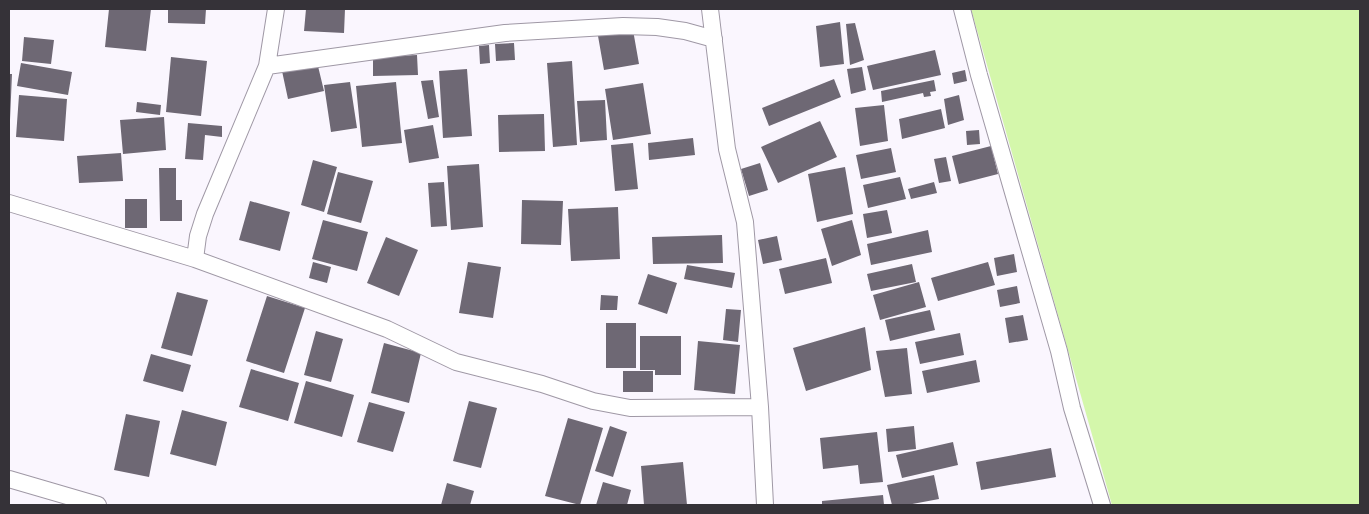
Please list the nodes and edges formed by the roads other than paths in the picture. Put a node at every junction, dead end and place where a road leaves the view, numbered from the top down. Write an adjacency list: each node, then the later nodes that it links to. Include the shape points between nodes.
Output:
1 (276, 9): 5 (street)
2 (710, 9): 4 (street)
3 (962, 9): 12 (street, via 1054,333 1072,408)
4 (714, 39): 5 (street, via 657,27 623,26 505,33); 8 (street, via 727,149 744,222)
5 (267, 66): 7 (street, via 205,214)
6 (9, 202): 7 (street)
7 (195, 259): 8 (street, via 388,329 456,362 593,401 630,408)
8 (760, 407): 11 (street)
9 (9, 479): 10 (street)
10 (98, 505)
11 (765, 505)
12 (1102, 505)

